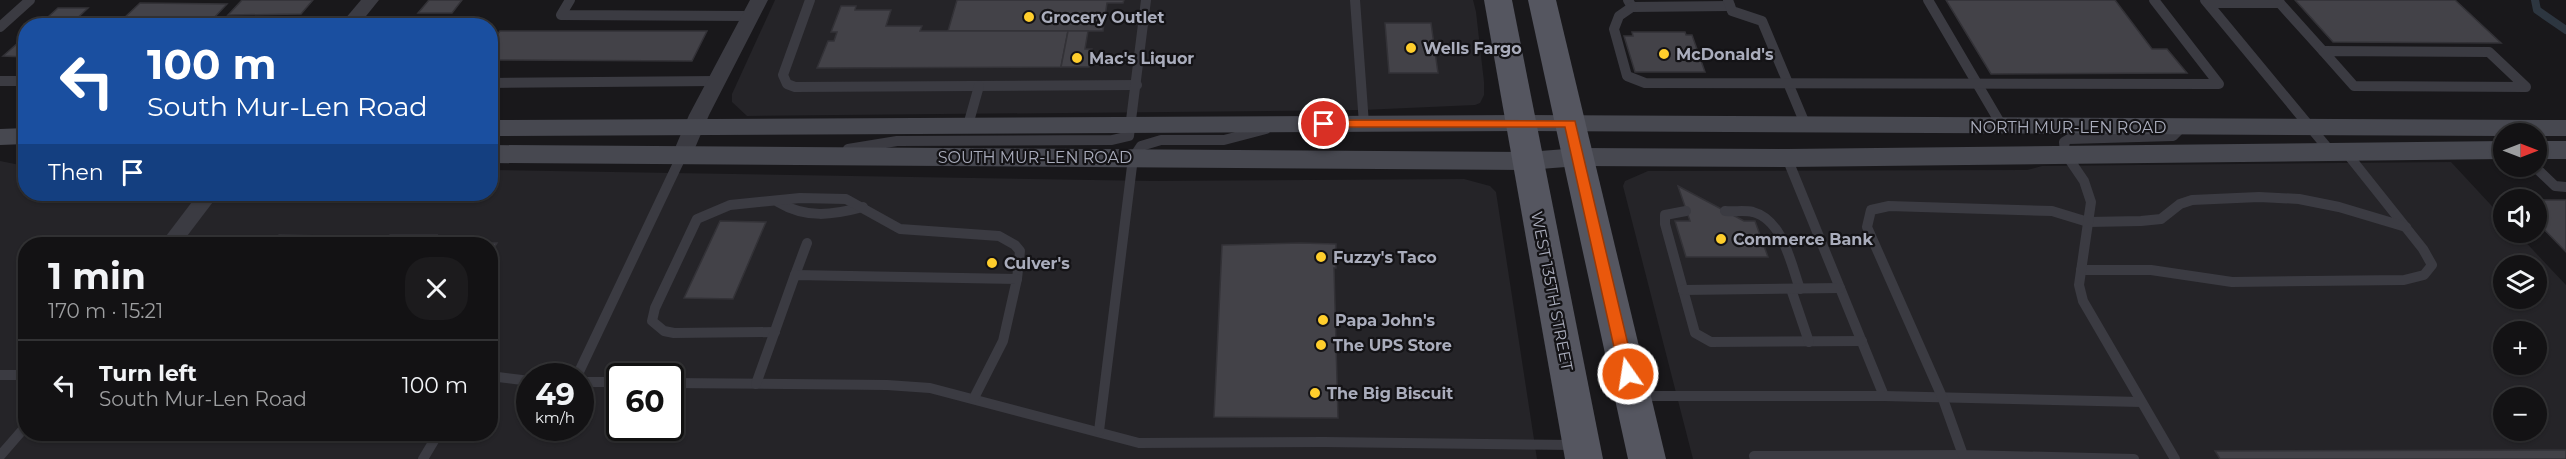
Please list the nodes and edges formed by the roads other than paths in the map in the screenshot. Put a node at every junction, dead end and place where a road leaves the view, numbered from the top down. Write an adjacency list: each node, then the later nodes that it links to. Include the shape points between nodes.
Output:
1 (30, 0): 18 (lane)
2 (369, 0): 17 (street)
3 (570, 0): 16 (lane, via 561,15)
4 (759, 0): 16 (street)
5 (810, 0): 27 (lane, via 783,75 787,84)
6 (1146, 0): 26 (lane)
7 (1355, 0): 31 (lane)
8 (1498, 0): 28 (main road, WEST 135TH STREET)
9 (1542, 0): 29 (main road)
10 (1928, 0): 25 (lane)
11 (2154, 0): 25 (lane, via 2219,84)
12 (2207, 1): 13 (lane); 38 (lane)
13 (2278, 2): 19 (lane)
14 (1729, 3): 15 (lane); 24 (lane, via 1732,11 1762,21)
15 (1630, 4): 24 (lane, via 1614,29 1627,76 1645,83)
16 (749, 16): 22 (street)
17 (354, 18)
18 (0, 27)
19 (2322, 51): 19 (lane, via 2489,52 2526,87 2354,86)
20 (0, 81): 21 (lane)
21 (18, 81)
22 (717, 81): 23 (lane); 34 (street)
23 (498, 83)
24 (1790, 84): 25 (lane); 35 (lane)
25 (1978, 84): 36 (lane)
26 (1137, 85): 27 (lane); 33 (lane)
27 (979, 86): 32 (lane)
28 (1521, 123): 29 (main road, SOUTH MUR-LEN ROAD); 31 (main road, SOUTH MUR-LEN ROAD); 52 (main road, WEST 135TH STREET)
29 (1570, 123): 35 (main road, NORTH MUR-LEN ROAD); 50 (main road)
30 (1285, 124): 31 (main road, SOUTH MUR-LEN ROAD); 33 (main road, SOUTH MUR-LEN ROAD); 49 (lane, via 1224,140 1161,140 1141,146)
31 (1364, 124)
32 (968, 125): 33 (main road, SOUTH MUR-LEN ROAD); 34 (main road, SOUTH MUR-LEN ROAD)
33 (1132, 125): 48 (lane, via 1129,136 1112,141 897,141)
34 (695, 126): 39 (main road, SOUTH MUR-LEN ROAD); 47 (street)
35 (1806, 126): 36 (main road, NORTH MUR-LEN ROAD)
36 (2002, 126): 37 (main road, NORTH MUR-LEN ROAD)
37 (2182, 127): 38 (main road, NORTH MUR-LEN ROAD); 45 (lane, via 2166,137 2069,139 2064,142)
38 (2311, 127): 40 (main road, NORTH MUR-LEN ROAD); 44 (lane)
39 (498, 128)
40 (2566, 128)
41 (2493, 150): 44 (main road, NORTH MUR-LEN ROAD)
42 (2547, 150): 43 (main road)
43 (2566, 150)
44 (2337, 151): 45 (main road, NORTH MUR-LEN ROAD); 61 (lane)
45 (2065, 153): 51 (main road, NORTH MUR-LEN ROAD); 60 (lane, via 2084,181 2091,202)
46 (498, 154): 47 (main road, SOUTH MUR-LEN ROAD)
47 (682, 155): 48 (main road, SOUTH MUR-LEN ROAD); 73 (lane)
48 (807, 156): 49 (main road, SOUTH MUR-LEN ROAD)
49 (1133, 158): 52 (main road, SOUTH MUR-LEN ROAD); 85 (lane)
50 (1579, 158): 51 (main road, NORTH MUR-LEN ROAD); 52 (main road, SOUTH MUR-LEN ROAD); 80 (main road)
51 (1787, 158): 67 (lane)
52 (1527, 160): 88 (main road, WEST 135TH STREET)
53 (2546, 177): 54 (lane, via 2555,186)
54 (2566, 187)
55 (204, 201): 62 (street)
56 (778, 202): 57 (lane, via 800,198 846,199); 57 (lane, via 803,215); 70 (lane, via 730,205 697,219 652,321 664,331 674,333)
57 (863, 207): 66 (lane, via 900,229 999,236 1020,251)
58 (1686, 211): 69 (lane, via 1665,215)
59 (1725, 211): 68 (lane, via 1754,212 1774,225)
60 (2088, 222): 61 (lane, via 2161,219 2192,200 2271,198 2325,204); 64 (lane); 83 (lane, via 2052,211 1889,206 1871,210 1867,227)
61 (2406, 227): 64 (lane, via 2432,265 2424,276 2404,280 2232,282 2151,270)
62 (175, 237)
63 (807, 243): 65 (lane)
64 (2081, 270): 84 (lane, via 2083,301)
65 (795, 275): 66 (lane); 70 (lane)
66 (1017, 279): 82 (lane, via 1003,341)
67 (1840, 288): 68 (lane); 71 (lane)
68 (1795, 289): 69 (lane); 72 (lane)
69 (1683, 290): 72 (lane, via 1695,333 1702,339)
70 (775, 332): 79 (lane)
71 (1862, 341): 72 (lane); 81 (lane)
72 (1809, 342)
73 (583, 363)
74 (0, 375): 75 (lane)
75 (18, 375)
76 (498, 377): 77 (lane)
77 (516, 379)
78 (684, 383): 79 (lane)
79 (756, 384): 82 (lane, via 900,386)
80 (1632, 396): 81 (lane); 92 (main road)
81 (1884, 396): 83 (lane)
82 (974, 398): 85 (lane)
83 (1943, 399): 84 (lane); 90 (lane)
84 (2141, 402): 95 (lane)
85 (1099, 431): 88 (lane, via 1139,443 1324,442)
86 (18, 435): 89 (lane)
87 (434, 441): 91 (lane)
88 (1582, 452)
89 (0, 456)
90 (1961, 457): 93 (lane, via 1754,456); 94 (lane)
91 (423, 459)
92 (1647, 459)
93 (1755, 459)
94 (2134, 459)
95 (2175, 459)

